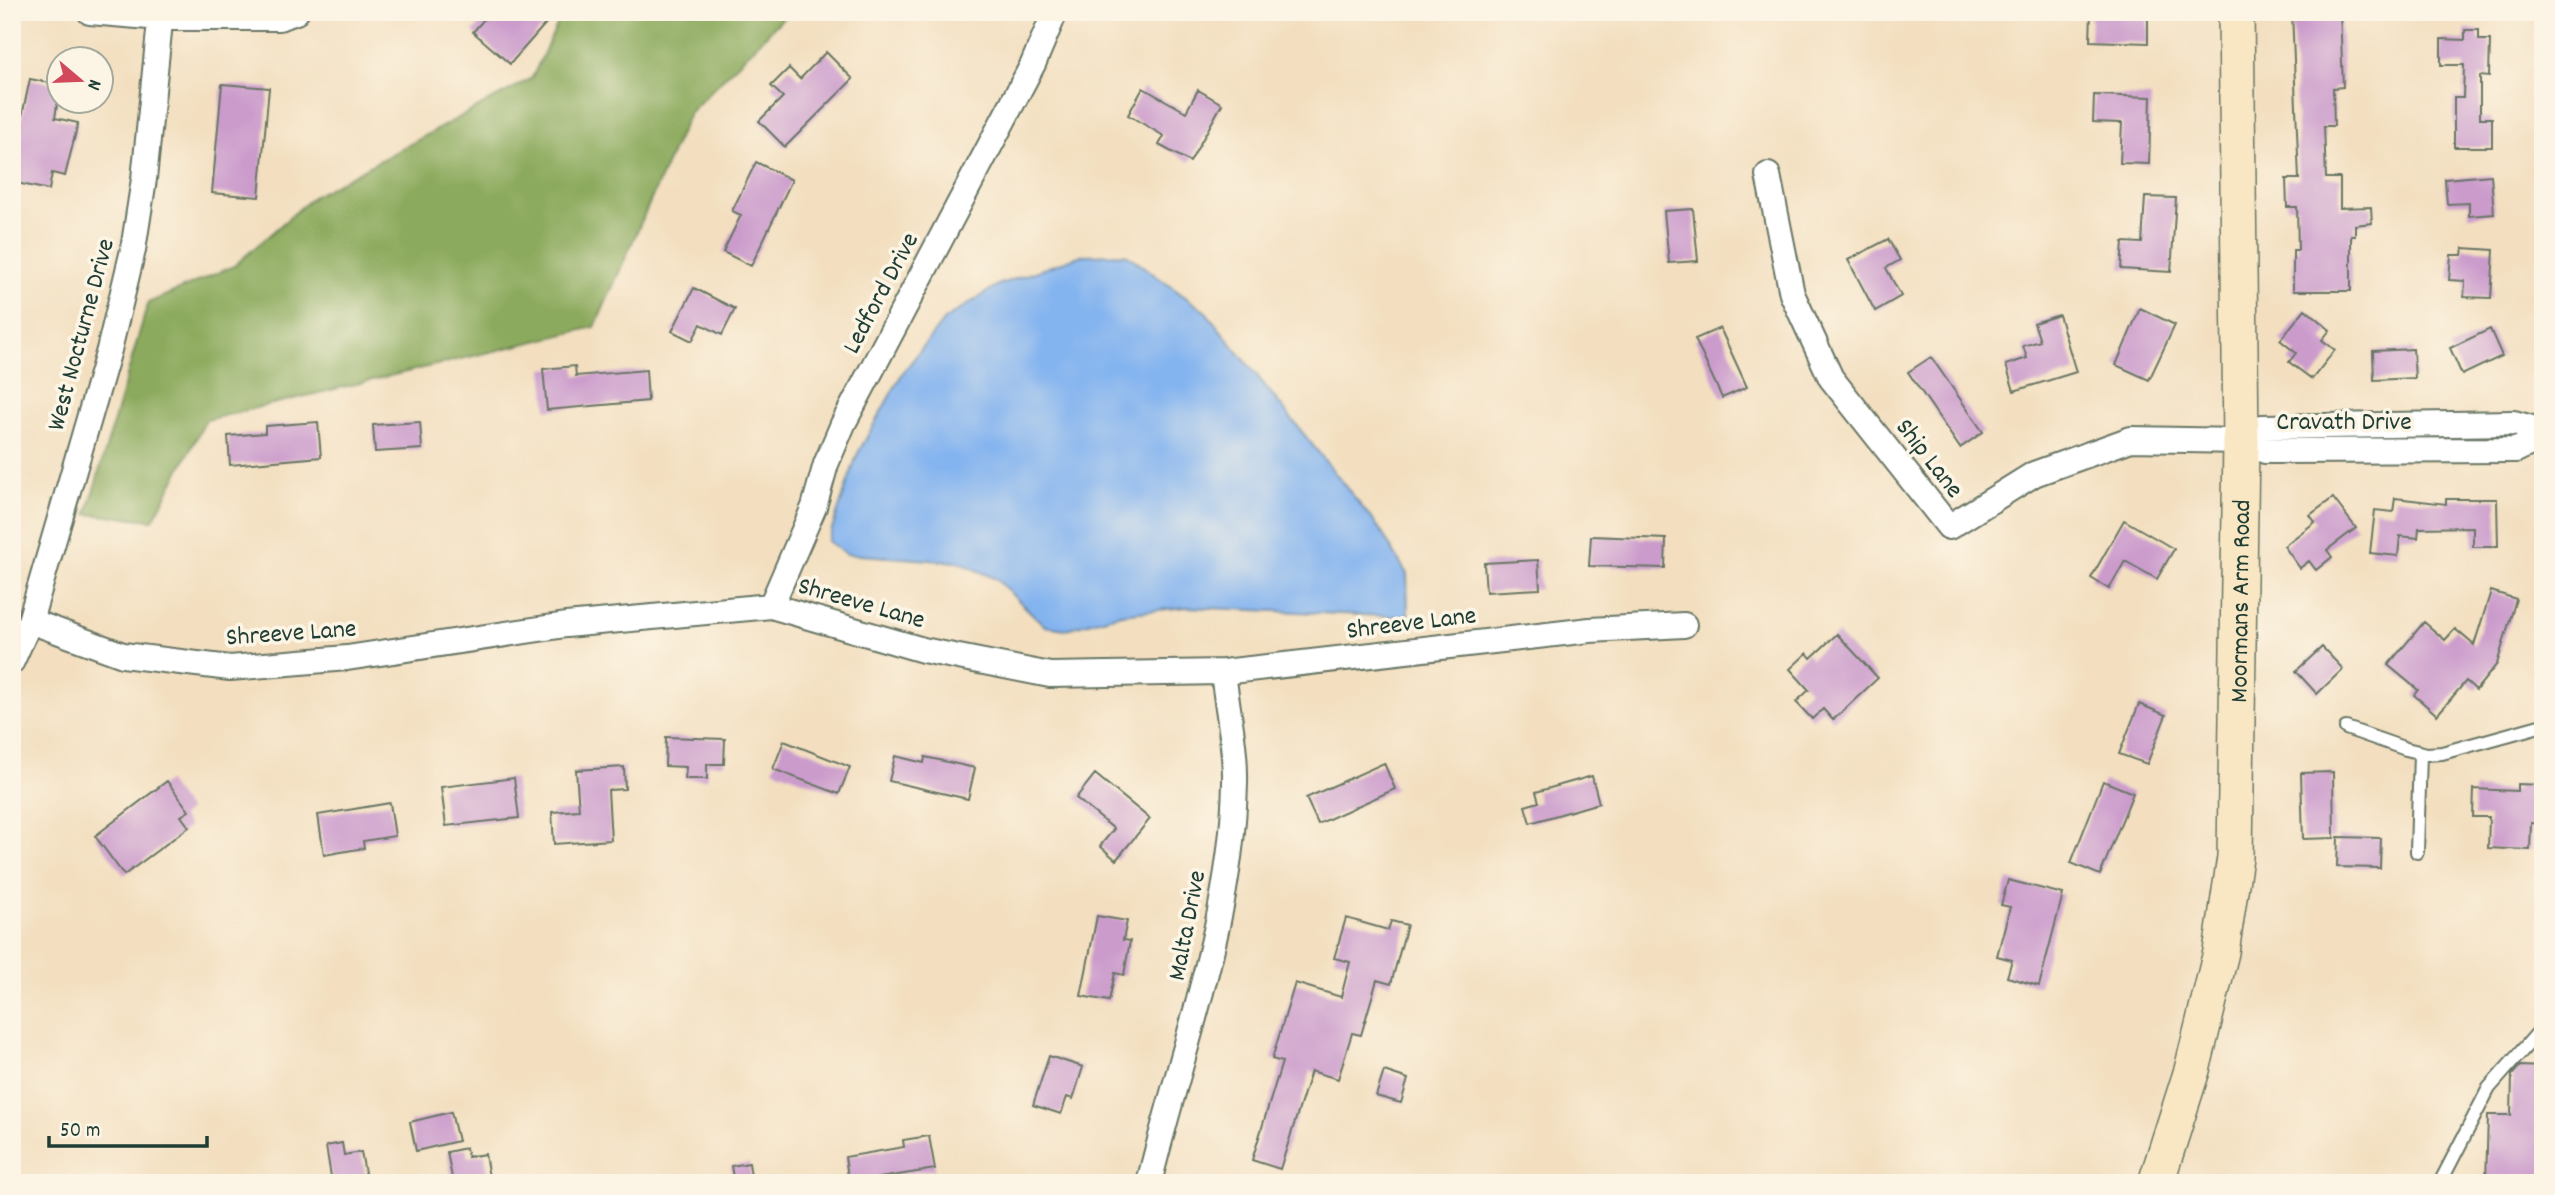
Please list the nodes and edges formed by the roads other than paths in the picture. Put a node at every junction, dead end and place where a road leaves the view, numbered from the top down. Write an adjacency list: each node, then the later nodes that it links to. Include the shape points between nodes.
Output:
1 (90, 12): 5 (street)
2 (296, 12): 5 (street, via 279,18)
3 (1055, 12): 10 (street, Ledford Drive, via 1033,64 843,424 814,507)
4 (2236, 12): 9 (street, Moormans Arm Road)
5 (161, 15): 11 (street, West Nocturne Drive, via 133,250 109,350)
6 (1768, 175): 9 (street, Ship Lane, via 1792,294 1831,378 1949,527 2034,474 2131,439)
7 (2543, 431): 9 (street, Cravath Drive, via 2514,423 2262,427)
8 (2543, 437): 9 (street, Cravath Drive, via 2516,450 2265,451)
9 (2241, 441): 21 (street, Moormans Arm Road, via 2235,858 2221,952 2192,1070)
10 (771, 606): 11 (street, Shreeve Lane, via 566,625 347,658 230,668 123,655); 14 (street, Shreeve Lane, via 923,650 1050,675)
11 (30, 621): 13 (street, West Nocturne Drive)
12 (1684, 625): 14 (street, Shreeve Lane, via 1590,630)
13 (12, 661)
14 (1223, 673): 20 (street, Malta Drive, via 1235,782 1224,889 1200,1001)
15 (2543, 725): 17 (lane, via 2442,753)
16 (2346, 728): 17 (lane)
17 (2420, 753): 18 (lane)
18 (2417, 852)
19 (2543, 1027): 22 (lane, via 2489,1088)
20 (1149, 1183)
21 (2156, 1183)
22 (2440, 1183)

